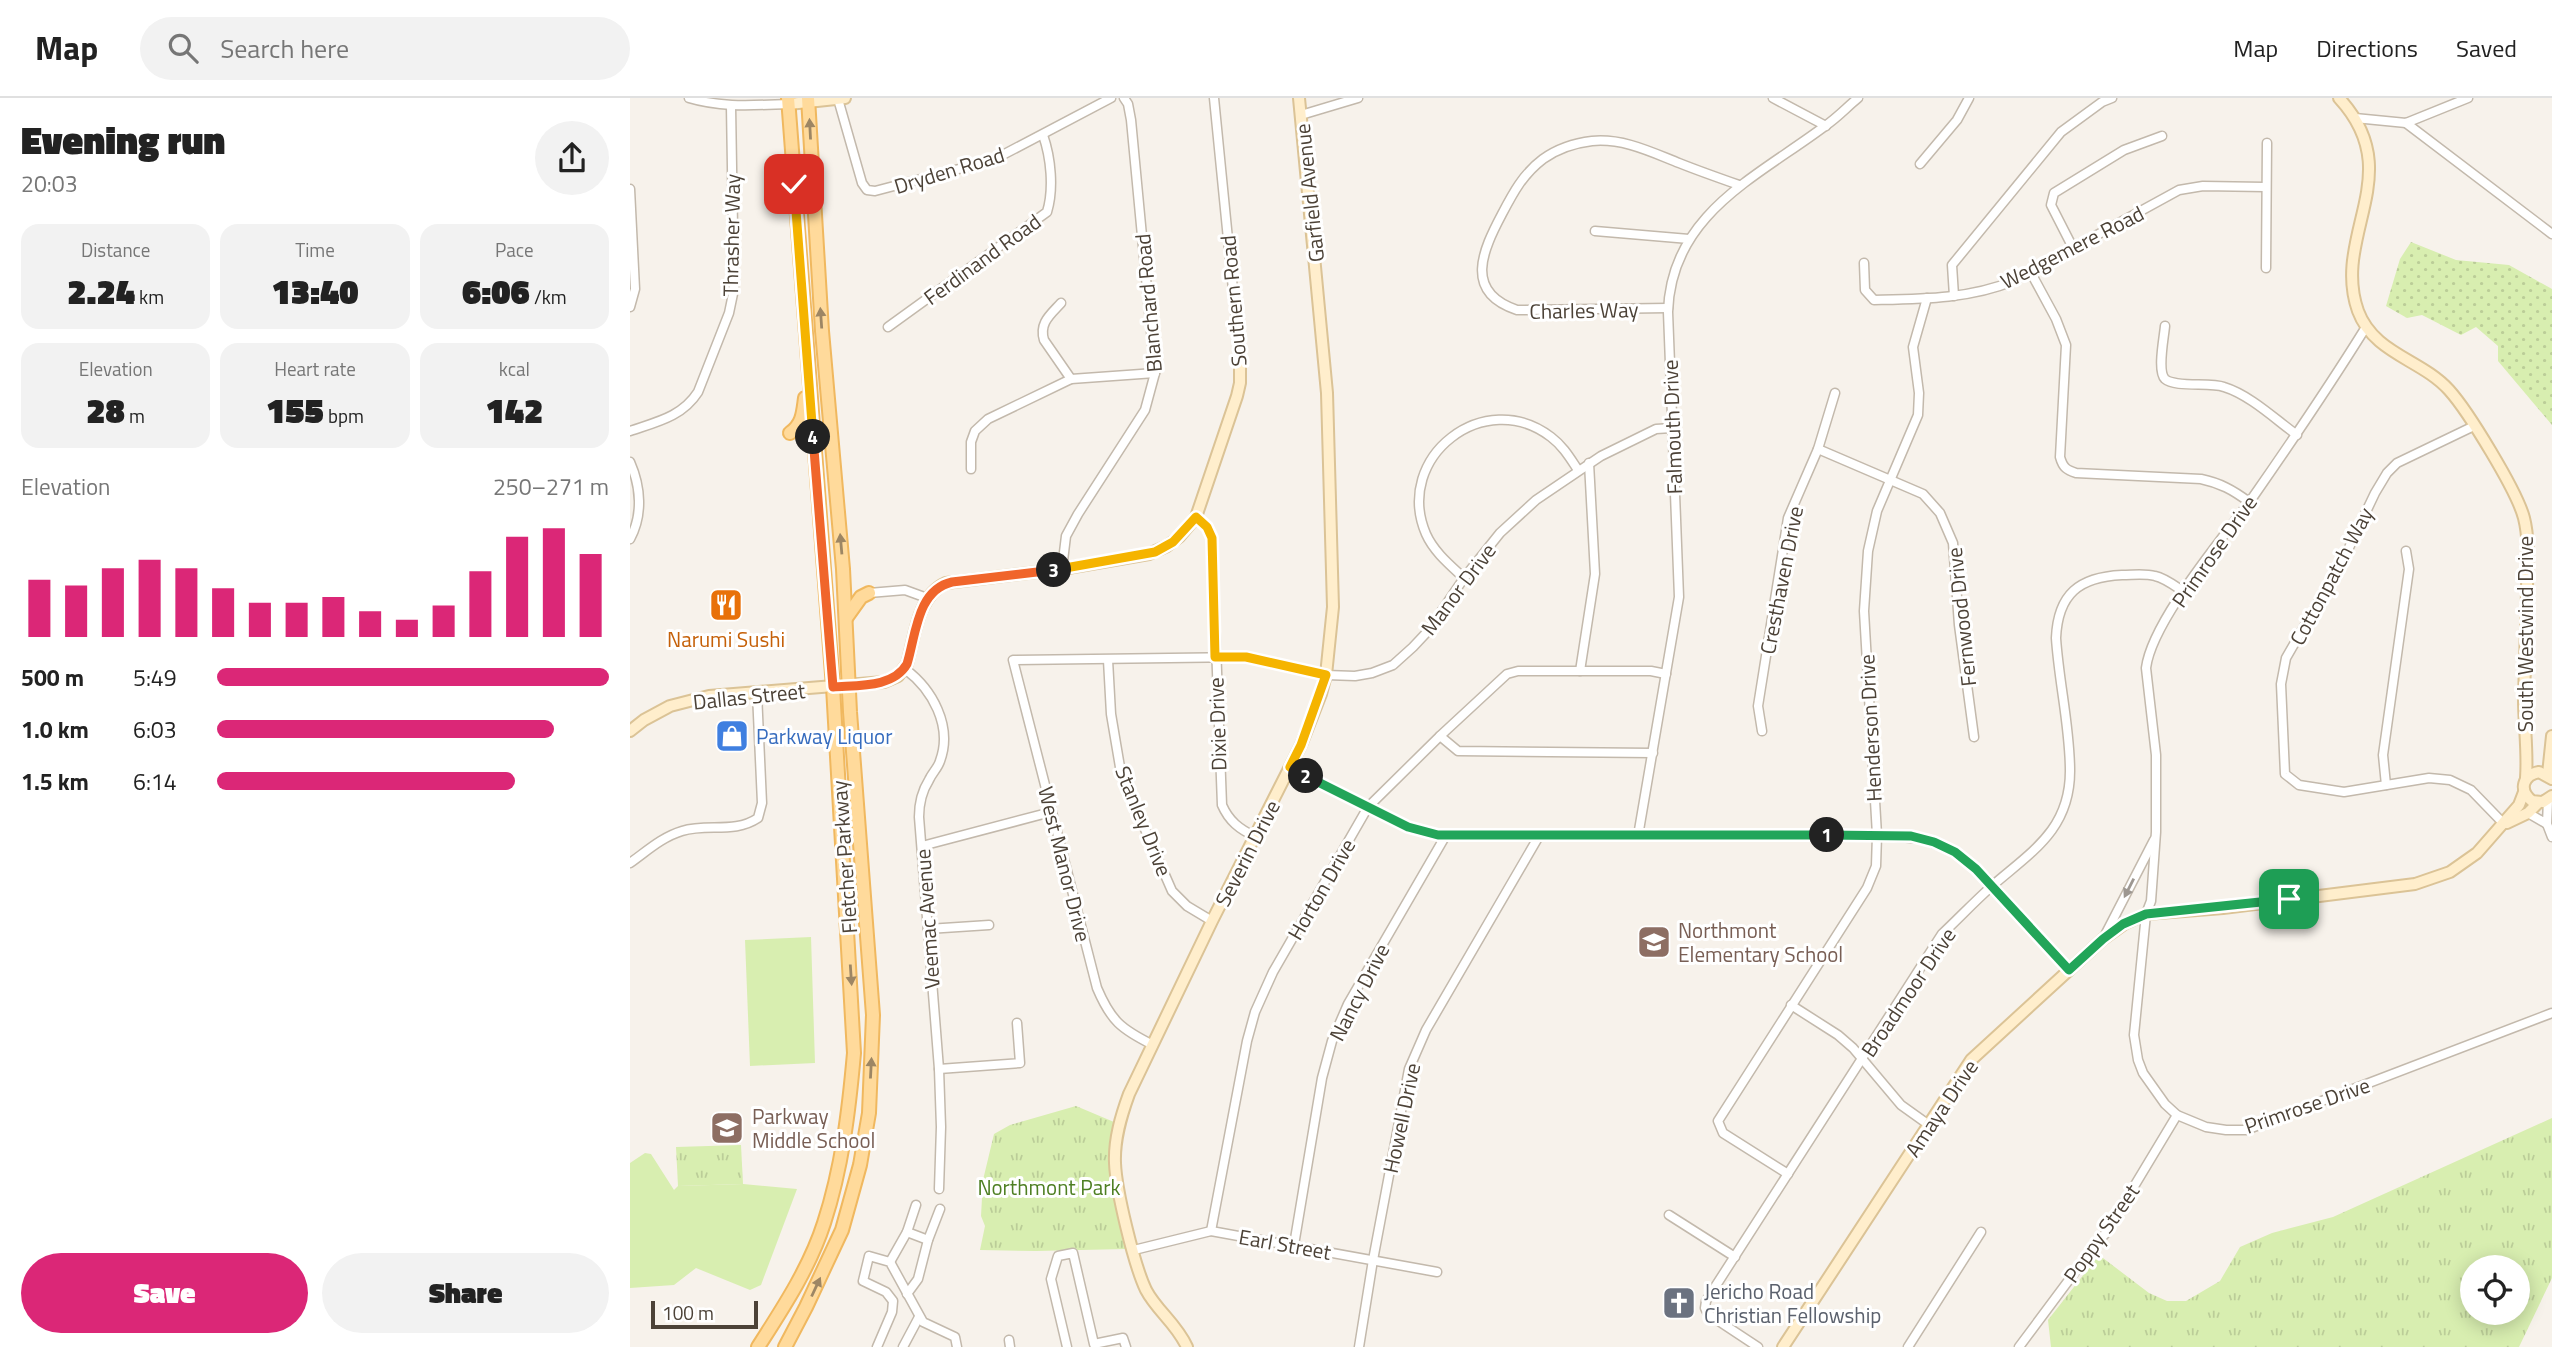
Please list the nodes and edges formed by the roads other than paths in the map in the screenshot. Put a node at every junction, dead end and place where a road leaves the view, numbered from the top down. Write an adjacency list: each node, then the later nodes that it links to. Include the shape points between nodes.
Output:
1 (688, 98): 16 (street)
2 (1111, 98): 21 (street, Dryden Road)
3 (1124, 98): 45 (street, Blanchard Road, via 1131,121)
4 (1214, 98): 44 (street, Southern Road)
5 (1299, 98): 17 (street, Garfield Avenue)
6 (1358, 98): 17 (street)
7 (1773, 98): 20 (street)
8 (1858, 98): 20 (street, Falmouth Drive)
9 (1969, 98): 24 (street, via 1957,120)
10 (2112, 98): 36 (street, via 2061,132 1952,265)
11 (2339, 98): 18 (street)
12 (2468, 98): 19 (street)
13 (841, 99): 14 (street); 21 (street, Dryden Road, via 867,190 993,160)
14 (809, 100): 15 (street); 65 (main road, Fletcher Parkway, one-way to 14)
15 (789, 101): 16 (street); 46 (main road, Fletcher Parkway)
16 (731, 106): 51 (street, Thrasher Way, via 734,274 729,313 698,392 682,410)
17 (1301, 115): 35 (street, Garfield Avenue)
18 (2355, 118): 19 (street); 43 (street, via 2370,167 2353,274 2356,302)
19 (2406, 123): 29 (street)
20 (1826, 126): 25 (street, Falmouth Drive)
21 (1043, 135): 42 (street, Ferdinand Road, via 1051,198 1047,212)
22 (2162, 136): 31 (street, via 2124,150 2054,193 2051,205)
23 (2267, 143): 26 (street)
24 (1920, 163)
25 (1739, 185): 30 (street, Falmouth Drive); 40 (street, Charles Way, via 1630,144 1605,140 1579,143 1548,156 1526,174 1483,252 1482,271 1488,289 1503,305 1517,310)
26 (2265, 187): 31 (street, Wedgemere Road, via 2179,190); 33 (street)
27 (630, 189): 39 (street, via 635,289)
28 (1595, 231): 30 (street)
29 (2552, 234)
30 (1689, 239): 40 (street, Falmouth Drive, via 1680,256)
31 (2073, 248): 34 (street, Wedgemere Road)
32 (1864, 264): 37 (street, Wedgemere Road, via 1865,290 1874,300)
33 (2266, 268)
34 (2030, 271): 36 (street, Wedgemere Road, via 2001,286); 60 (street, via 2066,345 2062,465 2076,473 2201,479)
35 (1318, 288): 77 (street, Severin Drive, via 1327,393 1333,607)
36 (1954, 296): 37 (street, Wedgemere Road)
37 (1927, 298): 59 (street, Henderson Drive, via 1913,347 1919,407)
38 (1061, 303): 47 (street, via 1045,320 1042,333)
39 (630, 307)
40 (1668, 308): 50 (street, Falmouth Drive)
41 (2165, 326): 53 (street, via 2164,378 2172,383 2223,387)
42 (888, 327)
43 (2366, 327): 49 (street, South Westwind Drive, via 2394,355 2449,390); 53 (street, Primrose Drive)
44 (1240, 360): 61 (street, Southern Road, via 1237,396)
45 (1156, 373): 47 (street); 64 (street, Blanchard Road, via 1145,410 1066,536)
46 (808, 377): 52 (main road, via 803,417); 79 (main road, Fletcher Parkway)
47 (1071, 379): 57 (street, via 983,422 971,442)
48 (1835, 393): 54 (street, Cresthaven Drive)
49 (2474, 426): 86 (street, South Westwind Drive, via 2517,499 2526,530); 91 (street, Cottonpatch Way, via 2409,456 2387,472 2286,658 2281,684 2288,779 2336,792)
50 (1672, 428): 56 (street, Manor Drive, via 1656,429); 76 (street, Falmouth Drive, via 1679,597)
51 (630, 432)
52 (790, 433)
53 (2297, 435): 60 (street, Primrose Drive)
54 (1818, 449): 59 (street, Fernwood Drive); 82 (street, Cresthaven Drive, via 1788,518 1758,706)
55 (630, 462): 62 (street, via 639,515)
56 (1589, 463): 58 (street, Manor Drive); 75 (street, via 1595,574)
57 (971, 469)
58 (1578, 470): 66 (street, Manor Drive, via 1514,519); 66 (street, via 1552,438 1520,422 1484,422 1444,444 1424,474 1420,509 1431,543)
59 (1891, 480): 84 (street, Fernwood Drive, via 1923,494 1945,521 1952,538); 100 (street, Henderson Drive, via 1871,529 1864,611)
60 (2249, 502): 67 (street, Primrose Drive)
61 (1196, 517): 64 (street, Southern Road, via 1173,542 1155,552); 71 (street, Dixie Drive, via 1212,538)
62 (630, 539)
63 (2406, 551): 91 (street, via 2409,569 2384,744)
64 (1062, 569): 69 (street, Southern Road, via 952,582)
65 (843, 576): 68 (main road, via 858,590); 70 (main road, Fletcher Parkway)
66 (1464, 578): 77 (street, Manor Drive, via 1428,631 1393,665 1355,676)
67 (2184, 592): 104 (street, Primrose Drive, via 2156,636 2146,668 2156,755); 108 (street, Broadmoor Drive, via 2157,576 2102,576 2081,584 2066,600 2056,638 2070,771 2067,798 2059,820 2040,846)
68 (869, 593): 69 (street, via 905,590); 70 (main road)
69 (927, 598): 74 (street)
70 (846, 618): 78 (main road, Fletcher Parkway)
71 (1215, 657): 73 (street, Manor Drive); 77 (street, Manor Drive, via 1246,657); 103 (street, Dixie Drive, via 1222,805 1227,817)
72 (1013, 660): 73 (street, Manor Drive); 95 (street, West Manor Drive)
73 (1108, 660): 110 (street, Stanley Drive, via 1119,767 1130,795 1172,891)
74 (905, 668): 78 (street, via 889,681); 106 (street, Veemac Avenue, via 931,696 943,729 940,762 920,801)
75 (1580, 671): 76 (street, Horton Drive); 83 (street, Horton Drive, via 1507,674)
76 (1666, 674): 87 (street, Falmouth Drive)
77 (1326, 675): 88 (street, Severin Drive)
78 (850, 686): 79 (street); 141 (main road, Fletcher Parkway, one-way to 78, via 842,1230 869,1113 873,984)
79 (833, 687): 80 (street, Dallas Street); 140 (main road, Fletcher Parkway, one-way to 140, via 853,1007 848,1114 824,1224 793,1291)
80 (757, 693): 81 (street, Dallas Street, via 709,696 670,706); 107 (street, via 762,803 758,818 741,827 685,830 666,837)
81 (631, 728)
82 (1762, 731)
83 (1440, 736): 87 (street, via 1458,751); 94 (street, Horton Drive)
84 (1974, 737)
85 (2551, 740): 86 (street); 89 (street)
86 (2526, 747): 89 (street, South Westwind Drive); 90 (street, South Westwind Drive)
87 (1653, 753): 102 (street, Falmouth Drive)
88 (1290, 767): 94 (street); 103 (street, Severin Drive)
89 (2545, 774): 90 (street, via 2532,773)
90 (2526, 778): 92 (street, South Westwind Drive)
91 (2386, 785): 97 (street, via 2429,778 2451,780 2471,790)
92 (2524, 792): 93 (street, via 2532,801); 97 (street)
93 (2546, 800): 96 (street); 98 (street)
94 (1368, 807): 99 (street, via 1415,830); 128 (street, Horton Drive, via 1273,972 1255,1012)
95 (1051, 812): 106 (street); 118 (street, West Manor Drive, via 1104,1006 1112,1019)
96 (2528, 813): 97 (street); 98 (street)
97 (2504, 824): 109 (street, via 2477,853 2450,872 2415,884)
98 (2547, 824): 105 (street)
99 (1446, 835): 101 (street); 132 (street, Nancy Drive, via 1336,1029 1322,1078)
100 (1877, 835): 102 (street); 108 (street, via 1911,836 1944,847 1971,864); 115 (street, Henderson Drive, via 1876,866 1867,888)
101 (1539, 836): 102 (street); 135 (street, Howell Drive, via 1414,1055 1405,1082)
102 (1638, 836)
103 (1256, 837): 110 (street, Severin Drive)
104 (2156, 837): 109 (street, Primrose Drive); 113 (street, Primrose Drive, one-way to 113)
105 (2552, 837)
106 (922, 846): 112 (street, Veemac Avenue)
107 (630, 863)
108 (1992, 886): 114 (street); 119 (street, Broadmoor Drive, via 1942,934)
109 (2146, 914): 113 (street, Amaya Drive); 121 (street, Primrose Drive, via 2135,1046 2143,1073)
110 (1212, 921): 118 (street, Severin Drive)
111 (989, 925): 112 (street)
112 (928, 929): 120 (street, Veemac Avenue)
113 (2103, 939): 114 (street, Amaya Drive)
114 (2069, 970): 122 (street, Amaya Drive, via 1971,1060)
115 (1791, 1005): 119 (street, via 1838,1035); 123 (street, Henderson Drive, via 1718,1121 1723,1133)
116 (2552, 1013): 121 (street, Primrose Drive, via 2263,1125 2216,1129)
117 (1017, 1023): 120 (street, via 1020,1063)
118 (1153, 1045): 133 (street, Severin Drive, via 1129,1094 1116,1146 1115,1165)
119 (1863, 1059): 122 (street, via 1901,1105); 123 (street, Broadmoor Drive)
120 (939, 1069): 124 (street, Veemac Avenue)
121 (2177, 1115): 152 (street, Poppy Street, via 2106,1233)
122 (1929, 1125): 150 (street, Amaya Drive)
123 (1788, 1174): 134 (street, Broadmoor Drive)
124 (939, 1189)
125 (916, 1205): 129 (street)
126 (940, 1209): 131 (street)
127 (1669, 1215): 134 (street)
128 (1212, 1231): 132 (street, Earl Street); 133 (street, Earl Street)
129 (907, 1232): 131 (street); 136 (street)
130 (1981, 1232): 151 (street)
131 (928, 1240): 138 (street, via 918,1279)
132 (1294, 1245): 135 (street, Earl Street)
133 (1134, 1250): 147 (street, Severin Drive, via 1147,1291 1179,1330)
134 (1735, 1257): 149 (street, Broadmoor Drive, via 1705,1308)
135 (1373, 1260): 137 (street, Earl Street); 148 (street, Howell Drive)
136 (890, 1262): 138 (street); 142 (street, via 869,1256 863,1281 893,1300)
137 (1437, 1272)
138 (907, 1294): 139 (street)
139 (919, 1317): 143 (street); 144 (street, via 955,1337)
140 (758, 1347)
141 (785, 1347)
142 (877, 1347)
143 (903, 1347)
144 (957, 1347)
145 (1067, 1347): 146 (street, via 1051,1276 1058,1256 1073,1253 1094,1344 1123,1338)
146 (1126, 1347)
147 (1186, 1347)
148 (1359, 1347)
149 (1758, 1347)
150 (1783, 1347)
151 (1908, 1347)
152 (2020, 1347)

